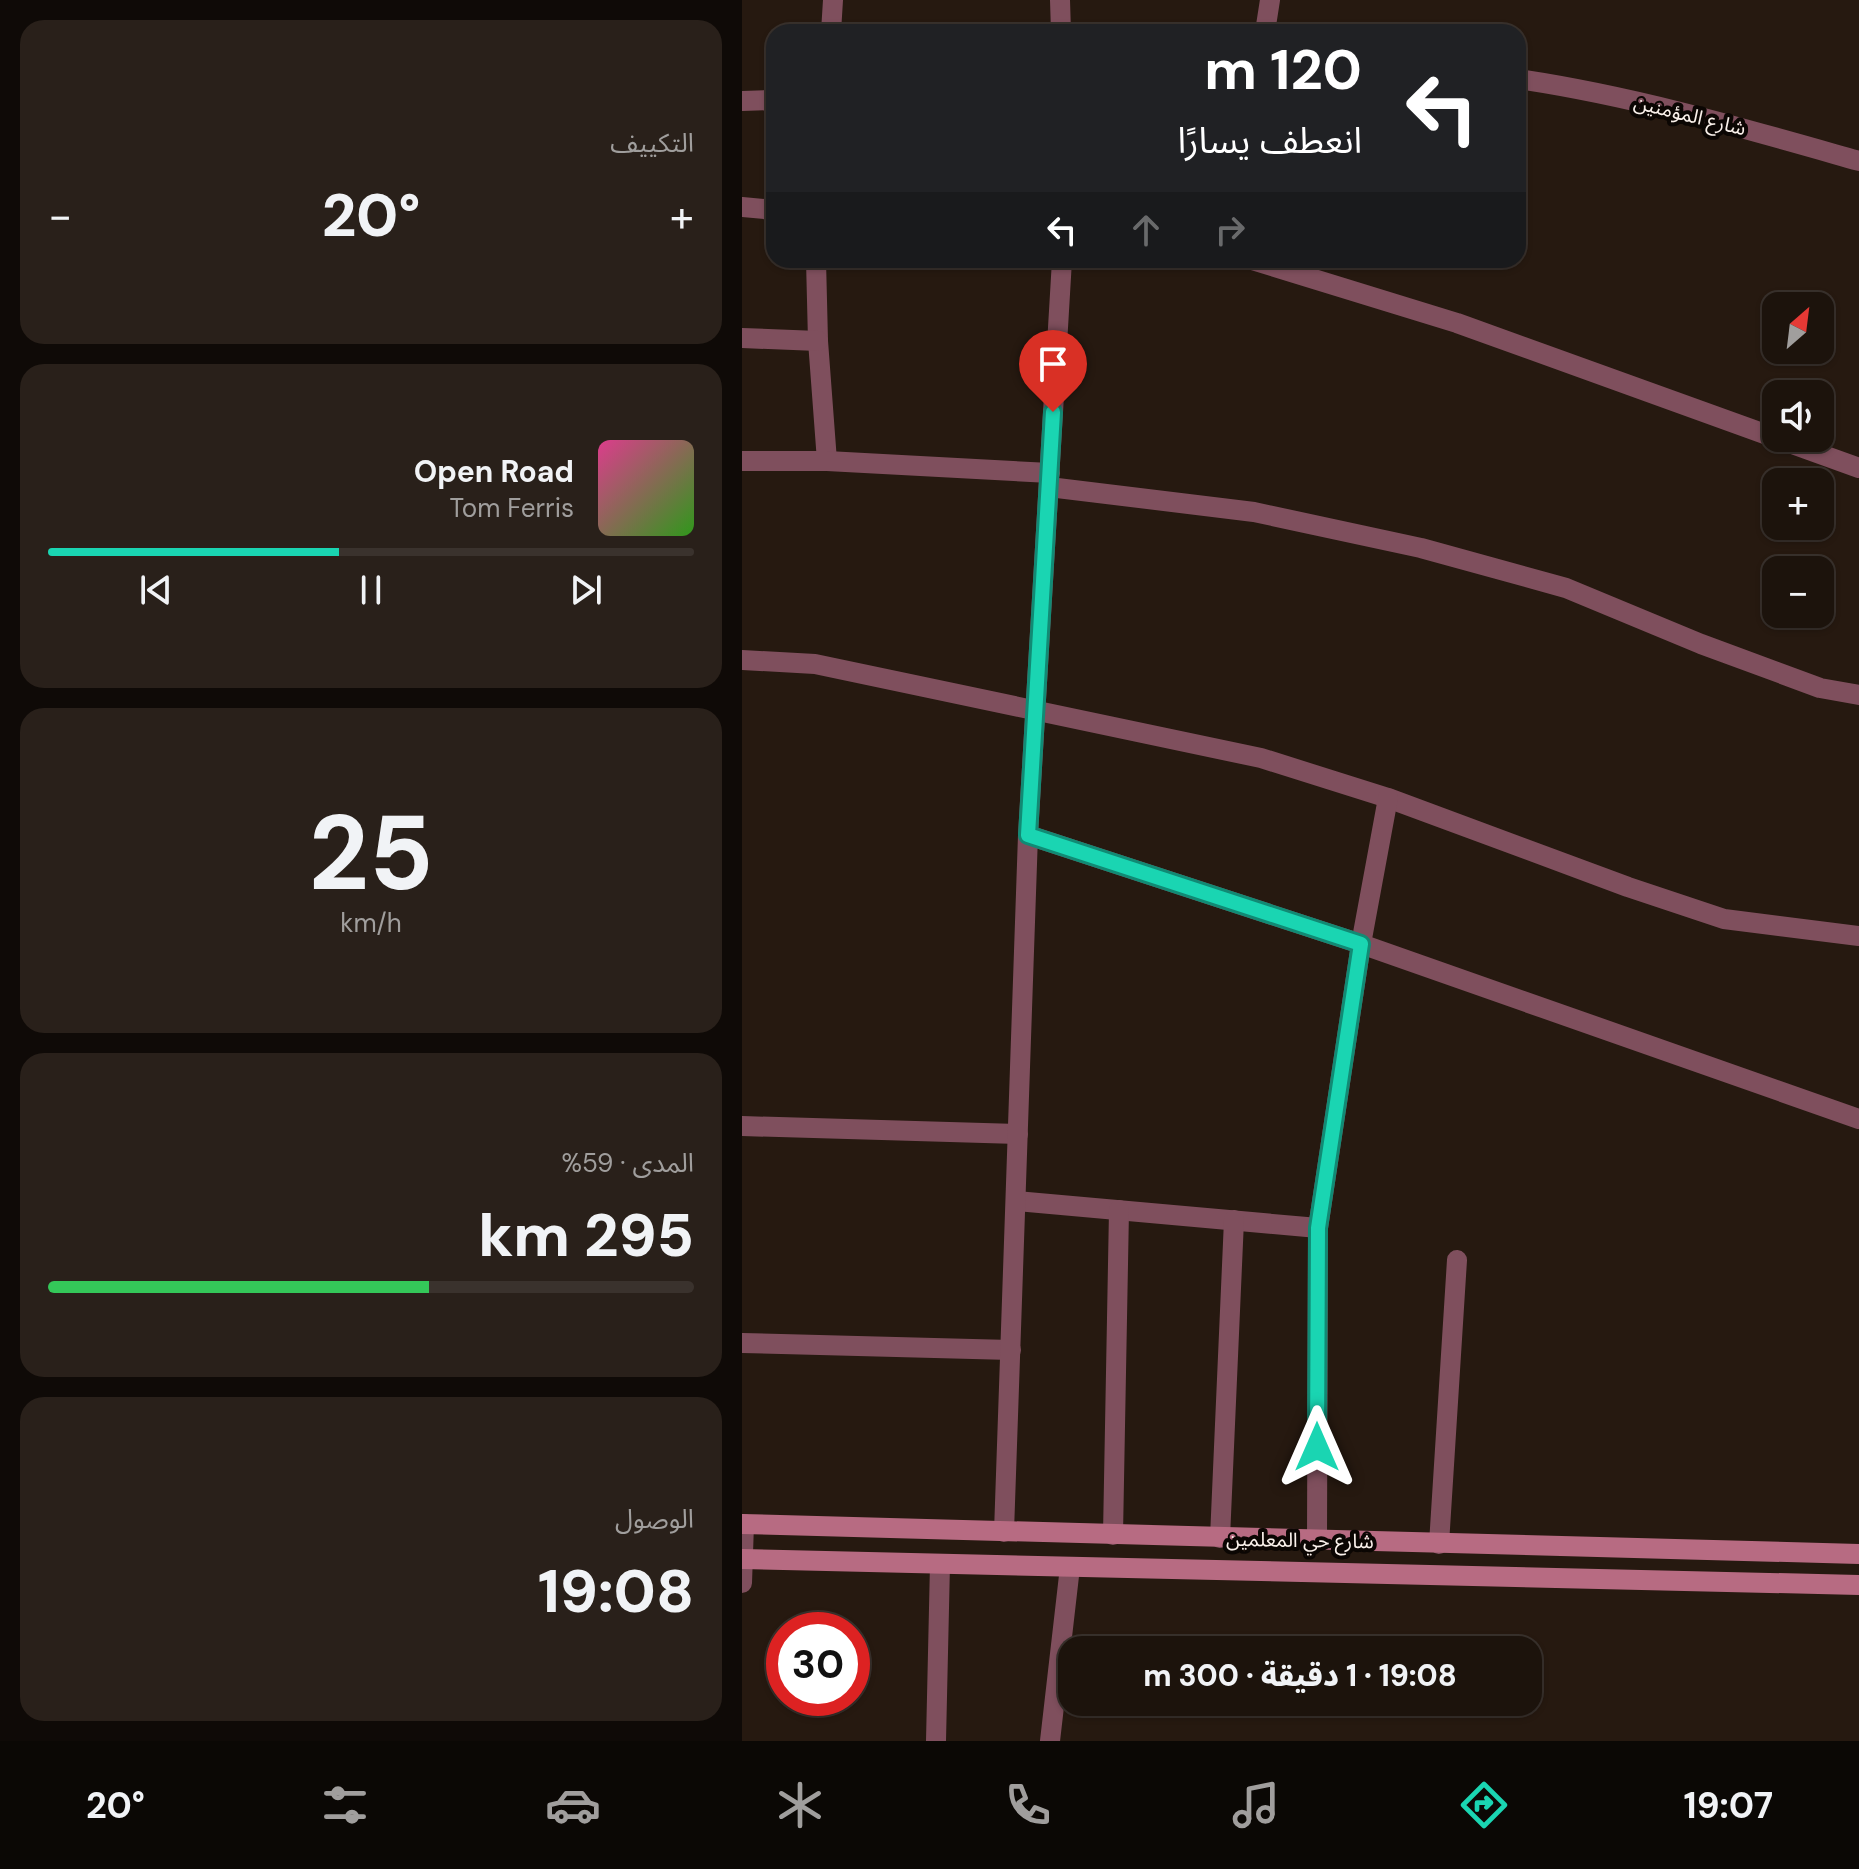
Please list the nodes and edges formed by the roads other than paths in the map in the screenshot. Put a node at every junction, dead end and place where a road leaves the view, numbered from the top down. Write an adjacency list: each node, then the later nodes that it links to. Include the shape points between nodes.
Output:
1 (833, 0): 4 (street)
2 (1060, 0): 5 (street)
3 (1270, 0): 6 (street)
4 (832, 24)
5 (1061, 24)
6 (1266, 24)
7 (1526, 80): 10 (street, شارع المؤمنين, via 1604,93)
8 (766, 100): 9 (street)
9 (742, 101)
10 (1859, 161)
11 (742, 207): 12 (street)
12 (766, 209)
13 (816, 268): 17 (street)
14 (1062, 268): 21 (street)
15 (1278, 268): 20 (street, via 1457,323)
16 (742, 338): 17 (street)
17 (818, 341): 19 (street)
18 (742, 461): 19 (street)
19 (827, 461): 21 (street)
20 (1859, 468)
21 (1049, 480): 23 (street, via 1254,512 1421,548 1566,588 1820,688); 24 (street)
22 (742, 660): 24 (street, via 815,664)
23 (1859, 695)
24 (1036, 710): 25 (street, via 1261,758); 26 (street)
25 (1388, 798): 27 (street, via 1724,919); 28 (street)
26 (1028, 835): 28 (street); 31 (street)
27 (1859, 936)
28 (1361, 944): 29 (street); 35 (street)
29 (1859, 1119)
30 (742, 1126): 31 (street)
31 (1018, 1134): 32 (street)
32 (1016, 1201): 33 (street); 38 (street)
33 (1119, 1210): 34 (street); 41 (street)
34 (1234, 1220): 35 (street); 43 (street)
35 (1318, 1228): 44 (street)
36 (1457, 1260): 45 (street)
37 (742, 1343): 38 (street)
38 (1011, 1350): 40 (street)
39 (743, 1524): 40 (main road, شارع حي المعلمين); 48 (street)
40 (1004, 1532): 41 (main road, شارع حي المعلمين)
41 (1113, 1535): 42 (main road, شارع حي المعلمين)
42 (1139, 1536): 43 (main road, شارع حي المعلمين); 51 (main road)
43 (1220, 1538): 44 (main road, شارع حي المعلمين)
44 (1317, 1541): 45 (main road, شارع حي المعلمين)
45 (1432, 1544): 46 (main road, شارع حي المعلمين); 52 (main road)
46 (1626, 1548): 47 (main road, شارع حي المعلمين); 53 (main road)
47 (1859, 1554)
48 (742, 1559): 49 (main road, شارع حي المعلمين); 54 (street)
49 (940, 1564): 50 (main road, شارع حي المعلمين); 56 (street)
50 (1070, 1567): 51 (main road, شارع حي المعلمين); 57 (street)
51 (1140, 1568): 52 (main road, شارع حي المعلمين)
52 (1424, 1575): 53 (main road, شارع حي المعلمين)
53 (1627, 1579): 55 (main road, شارع حي المعلمين)
54 (742, 1583)
55 (1859, 1585)
56 (936, 1741)
57 (1050, 1741)

